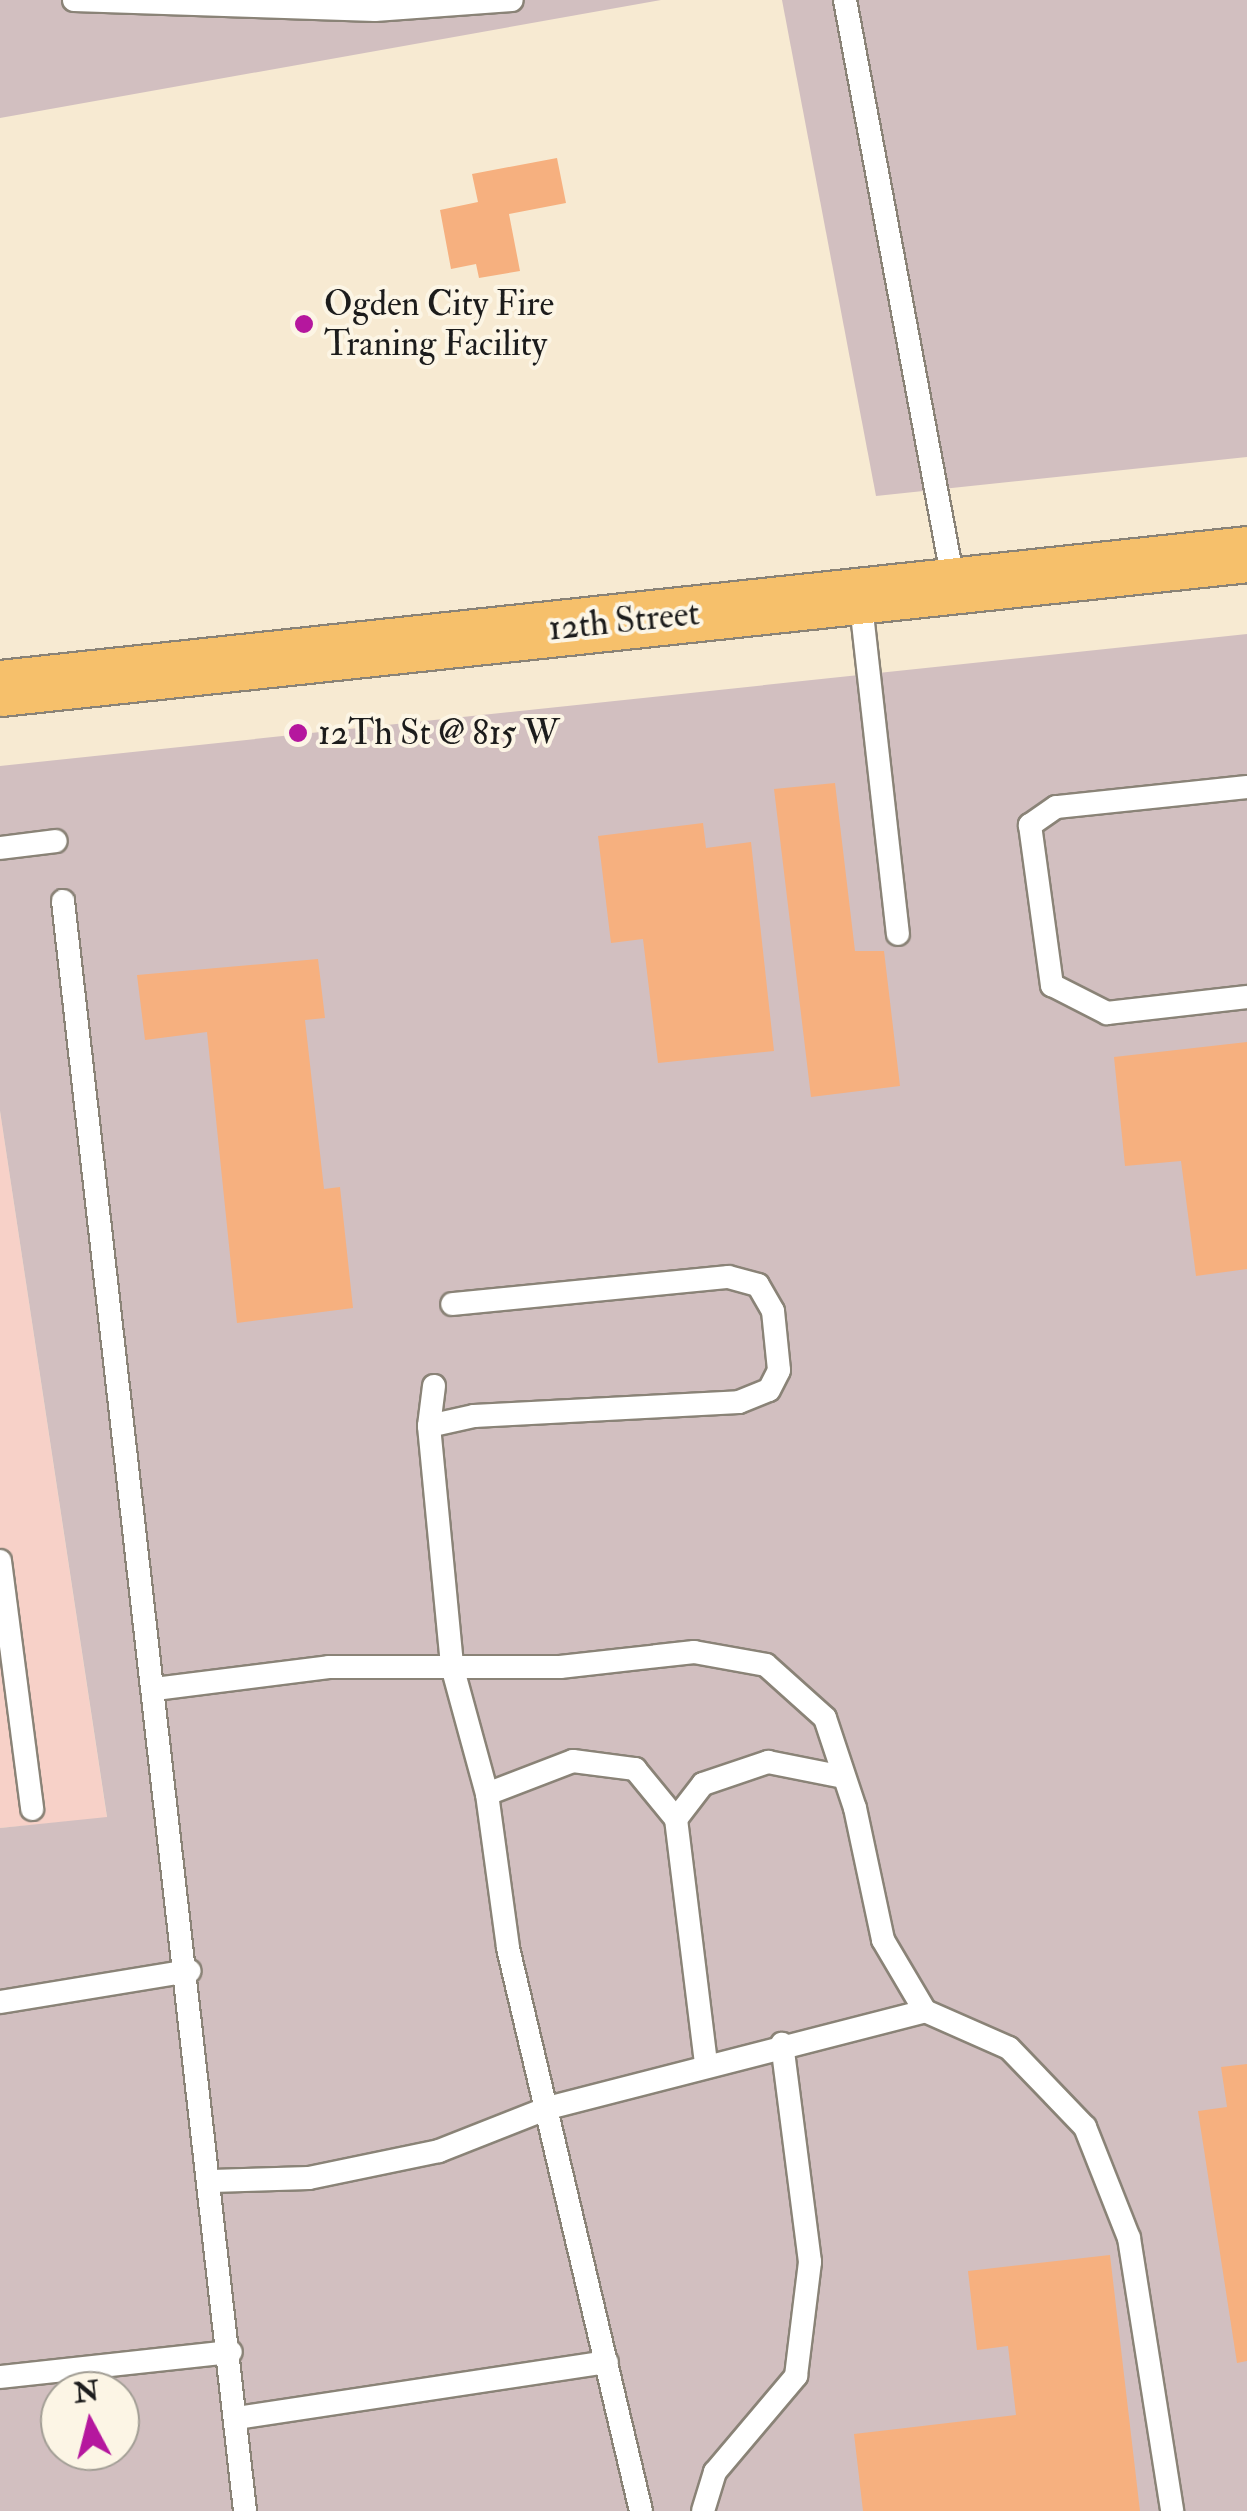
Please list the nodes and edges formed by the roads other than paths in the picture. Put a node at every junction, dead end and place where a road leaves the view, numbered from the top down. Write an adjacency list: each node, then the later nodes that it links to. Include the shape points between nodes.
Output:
1 (74, 0): 2 (lane, via 375,10)
2 (512, 0)
3 (845, 0): 5 (lane)
4 (1247, 554): 5 (main road, 12th Street)
5 (954, 586): 6 (main road, 12th Street)
6 (860, 596): 7 (main road, 12th Street); 12 (lane)
7 (0, 688)
8 (1247, 787): 13 (lane, via 1056,807 1030,825 1052,985 1107,1013)
9 (56, 841): 10 (lane)
10 (0, 848)
11 (63, 902): 19 (lane)
12 (898, 934)
13 (1247, 998)
14 (452, 1304): 16 (lane, via 728,1277 758,1286 773,1310 779,1370 769,1390 739,1402 474,1416)
15 (434, 1386): 16 (lane)
16 (429, 1426): 18 (lane)
17 (0, 1561): 22 (lane)
18 (452, 1666): 19 (lane, via 329,1666); 20 (lane, via 560,1667 694,1652 766,1664 825,1718); 21 (lane)
19 (155, 1689): 24 (lane)
20 (844, 1777): 23 (lane, via 768,1762 703,1784); 26 (lane, via 883,1940)
21 (488, 1794): 23 (lane, via 573,1761 634,1768); 29 (lane, via 508,1948)
22 (32, 1809)
23 (676, 1818): 28 (lane)
24 (189, 1971): 25 (lane); 30 (lane)
25 (0, 2002)
26 (925, 2011): 27 (lane); 38 (lane, via 1009,2048 1085,2127 1129,2238)
27 (782, 2044): 28 (lane); 37 (lane, via 810,2262 796,2376 715,2472)
28 (706, 2065): 29 (lane)
29 (548, 2108): 30 (lane, via 439,2152 309,2178); 32 (lane)
30 (212, 2182): 31 (lane)
31 (230, 2352): 33 (lane); 34 (lane)
32 (607, 2362): 34 (lane); 36 (lane)
33 (0, 2377)
34 (236, 2418): 35 (lane)
35 (245, 2511)
36 (641, 2511)
37 (703, 2511)
38 (1172, 2511)

